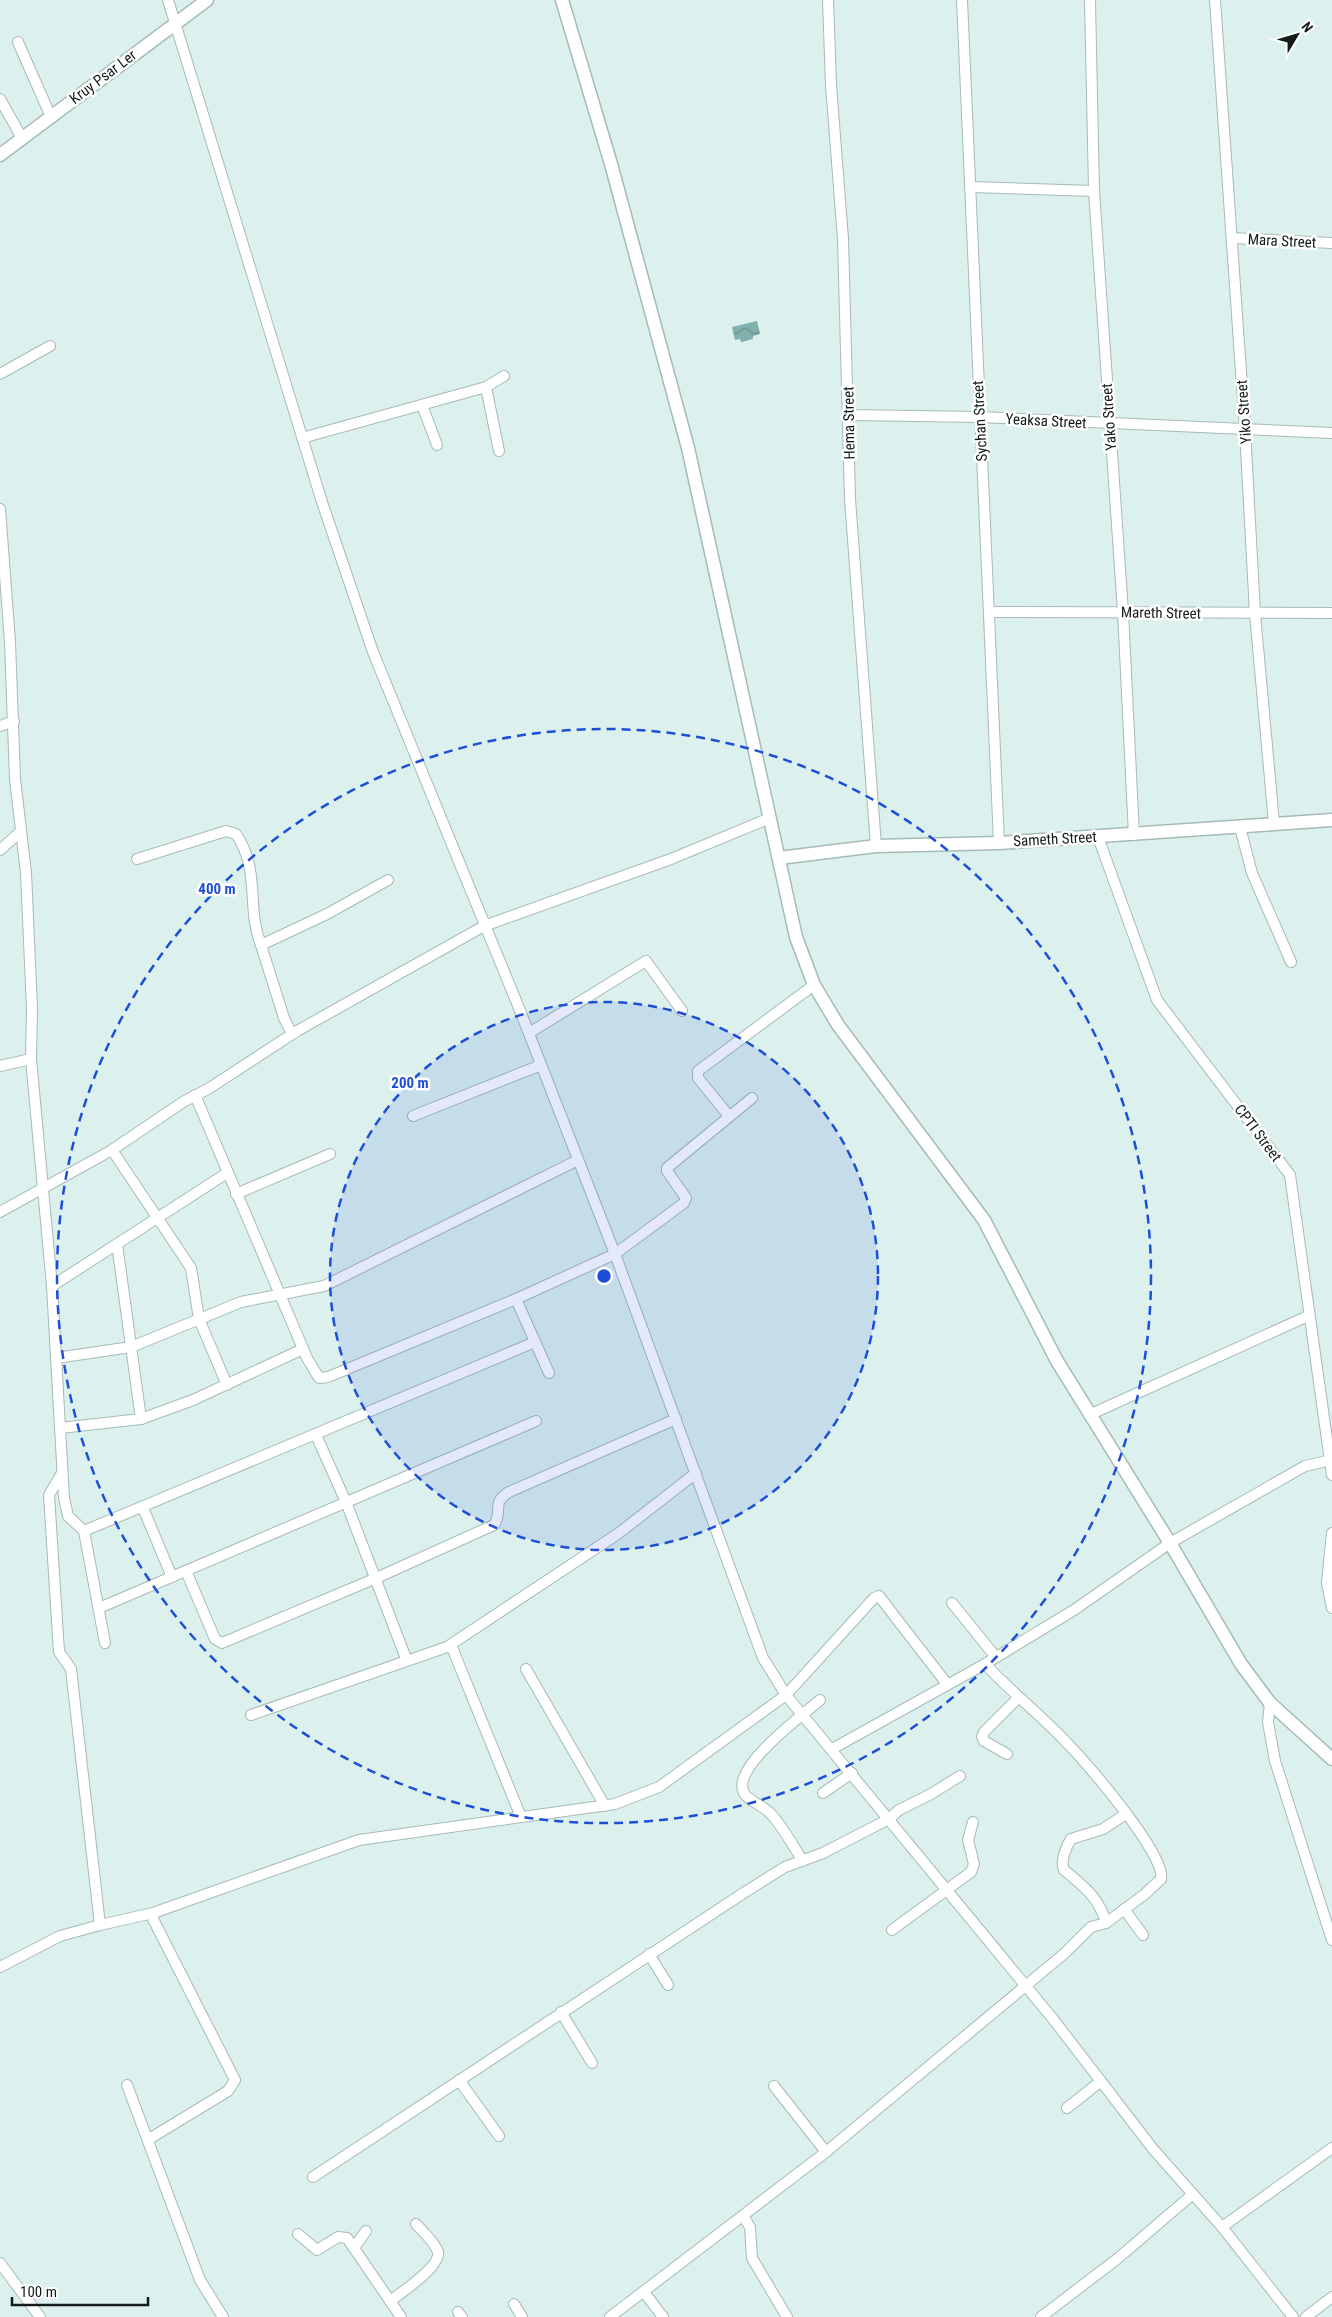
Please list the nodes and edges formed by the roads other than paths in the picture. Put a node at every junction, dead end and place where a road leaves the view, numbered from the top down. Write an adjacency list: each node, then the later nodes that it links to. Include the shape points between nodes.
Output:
1 (168, 0): 8 (street)
2 (207, 0): 8 (street, Kruy Psar Ler)
3 (562, 0): 38 (street, via 611,164 688,448)
4 (828, 0): 23 (street, Hema Street, via 830,85 843,239)
5 (962, 0): 14 (street, Sychan Street)
6 (1090, 0): 15 (street, Yako Street)
7 (1215, 0): 16 (street, Yiko Street)
8 (176, 22): 11 (street, Kruy Psar Ler); 28 (street)
9 (18, 42): 11 (street)
10 (0, 99): 12 (street)
11 (51, 116): 12 (street, Kruy Psar Ler)
12 (22, 138): 13 (street, Kruy Psar Ler)
13 (0, 155)
14 (970, 188): 15 (street); 24 (street, Sychan Street)
15 (1094, 191): 25 (street, Yako Street)
16 (1232, 238): 17 (street, Mara Street); 26 (street, Yiko Street)
17 (1332, 243)
18 (50, 346): 19 (street)
19 (0, 374)
20 (504, 376): 21 (street)
21 (486, 387): 22 (street); 30 (street)
22 (422, 405): 28 (street); 29 (street)
23 (849, 415): 24 (street, Yeaksa Street); 46 (street, Hema Street, via 850,499)
24 (980, 417): 25 (street, Yeaksa Street); 32 (street, Sychan Street)
25 (1109, 424): 26 (street, Yeaksa Street); 33 (street, Yako Street)
26 (1246, 430): 27 (street, Yeaksa Street); 35 (street, Yiko Street)
27 (1332, 433)
28 (302, 438): 51 (street, via 373,652)
29 (437, 445)
30 (499, 451)
31 (0, 510): 36 (street)
32 (989, 612): 33 (street, Mareth Street); 45 (street, Sychan Street)
33 (1123, 612): 35 (street, Mareth Street); 43 (street, Yako Street)
34 (1332, 613): 35 (street, Mareth Street)
35 (1255, 614): 40 (street, Yiko Street)
36 (14, 721): 37 (street); 42 (street)
37 (0, 726)
38 (770, 818): 48 (street); 51 (street, via 671,859)
39 (1332, 820): 40 (street, Sameth Street)
40 (1274, 823): 41 (street, Sameth Street)
41 (1240, 827): 43 (street, Sameth Street); 53 (street, via 1252,873)
42 (20, 832): 47 (street); 58 (street, via 26,873)
43 (1134, 834): 44 (street, Sameth Street)
44 (1098, 837): 45 (street, Sameth Street); 78 (street, CPTI Street, via 1157,1000 1290,1175)
45 (999, 842): 46 (street, Sameth Street)
46 (876, 846): 48 (street, Sameth Street)
47 (0, 850)
48 (779, 858): 54 (street, via 796,937)
49 (137, 859): 52 (street, via 226,831 236,834 251,871 254,918)
50 (388, 880): 52 (street)
51 (484, 926): 56 (street); 57 (street)
52 (261, 945): 57 (street)
53 (1291, 962)
54 (814, 985): 64 (street, via 698,1071 698,1078); 86 (street, via 838,1025 984,1220 1057,1361)
55 (682, 1011): 56 (street, via 646,961)
56 (529, 1033): 59 (street)
57 (292, 1034): 61 (street)
58 (31, 1059): 60 (street); 69 (street)
59 (541, 1065): 63 (street); 67 (street)
60 (0, 1066)
61 (195, 1096): 65 (street); 68 (street)
62 (752, 1098): 64 (street)
63 (413, 1116)
64 (729, 1116): 74 (street, via 668,1168 686,1198 684,1202)
65 (112, 1150): 69 (street); 72 (street)
66 (330, 1154): 70 (street)
67 (578, 1160): 74 (street); 76 (street, via 324,1286)
68 (227, 1173): 70 (street); 72 (street)
69 (42, 1190): 71 (street); 75 (street)
70 (236, 1194): 76 (street)
71 (0, 1212)
72 (158, 1218): 73 (street); 79 (street, via 192,1268)
73 (117, 1244): 75 (street); 81 (street)
74 (615, 1254): 77 (street); 88 (street)
75 (52, 1286): 83 (street)
76 (279, 1294): 79 (street, via 241,1302); 82 (street)
77 (516, 1299): 80 (street); 82 (street, via 328,1377 319,1378)
78 (1308, 1316): 86 (street); 92 (street, CPTI Street)
79 (199, 1319): 81 (street); 85 (street)
80 (535, 1342): 84 (street); 91 (street)
81 (131, 1347): 83 (street); 87 (street)
82 (303, 1349): 85 (street)
83 (56, 1358): 90 (street)
84 (549, 1373)
85 (227, 1385): 87 (street)
86 (1089, 1415): 100 (street)
87 (141, 1419): 90 (street)
88 (676, 1419): 94 (street); 103 (street, via 509,1492 497,1504 498,1518 494,1525)
89 (536, 1421): 96 (street)
90 (60, 1428): 93 (street)
91 (316, 1435): 96 (street); 97 (street)
92 (1330, 1460): 95 (street, CPTI Street); 100 (street, via 1305,1466)
93 (62, 1472): 98 (street, via 65,1508 68,1516); 136 (street, via 49,1495 58,1652 71,1669)
94 (696, 1473): 108 (street, via 619,1533); 114 (street, via 764,1658)
95 (1332, 1476)
96 (346, 1502): 101 (street); 103 (street)
97 (143, 1508): 98 (street); 102 (street)
98 (84, 1531): 105 (street)
99 (1332, 1533): 106 (street, via 1327,1583)
100 (1170, 1544): 109 (street, via 1074,1610); 117 (street, via 1241,1664)
101 (186, 1571): 102 (street); 103 (street, via 216,1639 222,1643)
102 (172, 1577): 105 (street)
103 (374, 1579): 110 (street)
104 (952, 1603): 109 (street)
105 (99, 1608): 107 (street)
106 (1332, 1608)
107 (105, 1643)
108 (451, 1645): 110 (street); 128 (street)
109 (995, 1656): 111 (street)
110 (407, 1661): 118 (street)
111 (985, 1664): 113 (street); 115 (street)
112 (526, 1669): 126 (street)
113 (947, 1684): 114 (street, via 879,1596); 120 (street)
114 (786, 1695): 119 (street); 126 (street, via 659,1787)
115 (1018, 1698): 121 (street, via 982,1737); 127 (street, via 1078,1754)
116 (820, 1700): 119 (street)
117 (1270, 1703): 122 (street); 139 (street, via 1268,1722 1275,1761)
118 (251, 1715)
119 (803, 1715): 120 (street); 131 (street, via 755,1757 742,1783 746,1797 772,1815)
120 (832, 1749): 123 (street)
121 (1007, 1754)
122 (1332, 1759)
123 (852, 1773): 125 (street); 129 (street)
124 (960, 1776): 129 (street)
125 (823, 1793)
126 (604, 1806): 128 (street)
127 (1126, 1814): 133 (street, via 1145,1839 1162,1876 1158,1884); 135 (street, via 1104,1829 1071,1839 1062,1865 1093,1894)
128 (521, 1817): 134 (street, via 359,1840)
129 (889, 1818): 131 (street); 132 (street)
130 (973, 1822): 132 (street, via 968,1840 974,1864 972,1872)
131 (803, 1861): 140 (street, via 785,1867)
132 (948, 1890): 137 (street); 143 (street)
133 (1124, 1909): 135 (street); 138 (street)
134 (153, 1913): 136 (street); 152 (street, via 153,1919 235,2080 228,2091)
135 (1106, 1923): 143 (street, via 1091,1927)
136 (100, 1925): 141 (street, via 60,1936)
137 (892, 1930)
138 (1143, 1935)
139 (1332, 1940)
140 (649, 1954): 142 (street); 144 (street)
141 (0, 1967)
142 (668, 1985)
143 (1026, 1986): 147 (street); 154 (street)
144 (561, 2012): 145 (street); 146 (street)
145 (592, 2063)
146 (459, 2080): 151 (street); 155 (street)
147 (1101, 2081): 150 (street); 156 (street, via 1153,2149)
148 (127, 2084): 152 (street)
149 (774, 2086): 154 (street)
150 (1067, 2108)
151 (499, 2136)
152 (149, 2139): 169 (street, via 200,2280)
153 (1331, 2150): 159 (street)
154 (826, 2152): 157 (street)
155 (313, 2177)
156 (1193, 2194): 159 (street); 175 (street)
157 (743, 2216): 164 (street); 174 (street, via 750,2227 752,2258)
158 (416, 2224): 166 (street, via 435,2247 437,2259 428,2271)
159 (1222, 2227): 176 (street)
160 (366, 2231): 162 (street)
161 (298, 2234): 162 (street, via 317,2250 342,2236)
162 (354, 2248): 166 (street)
163 (0, 2263): 168 (street)
164 (644, 2292): 172 (street); 173 (street)
165 (1332, 2297): 177 (street)
166 (390, 2301): 170 (street)
167 (514, 2304): 171 (street)
168 (40, 2317)
169 (223, 2317)
170 (401, 2317)
171 (522, 2317)
172 (610, 2317)
173 (663, 2317)
174 (787, 2317)
175 (1041, 2317)
176 (1293, 2317)
177 (1306, 2317)

